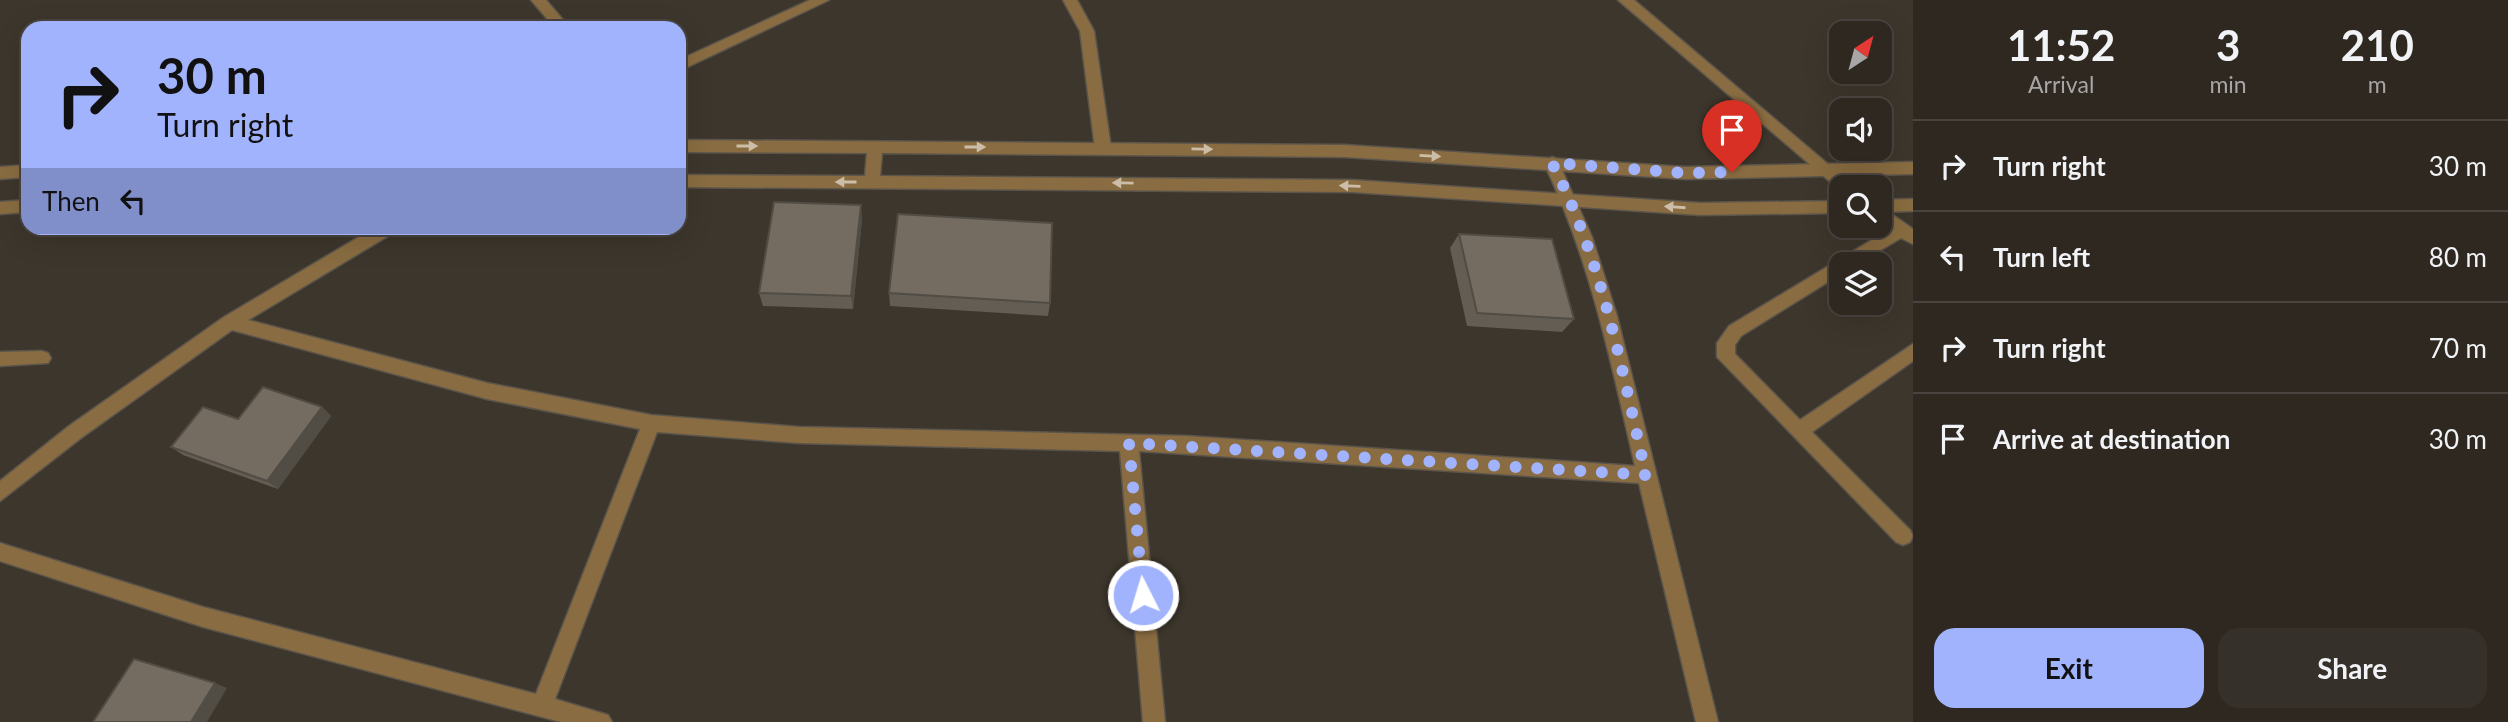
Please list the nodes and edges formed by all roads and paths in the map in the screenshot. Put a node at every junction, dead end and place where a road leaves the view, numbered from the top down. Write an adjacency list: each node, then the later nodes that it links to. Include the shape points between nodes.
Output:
1 (538, 0): 5 (street)
2 (822, 0): 6 (street)
3 (1070, 0): 9 (street, via 1087,31)
4 (1625, 0): 13 (street)
5 (557, 21)
6 (686, 62)
7 (686, 146): 8 (street, one-way to 8)
8 (875, 147): 9 (street, one-way to 9); 17 (street)
9 (1103, 148): 10 (street, one-way to 10, via 1345,151)
10 (1552, 163): 13 (street, via 1685,173); 18 (street)
11 (1913, 168): 13 (street)
12 (21, 172): 14 (street)
13 (1825, 172): 15 (street)
14 (0, 173)
15 (1829, 175)
16 (686, 181): 17 (street, one-way to 16)
17 (872, 182): 18 (street, one-way to 17, via 1352,186)
18 (1571, 200): 23 (street, one-way to 18, via 1700,209); 36 (street, via 1609,317)
19 (1913, 205): 21 (street)
20 (21, 206): 22 (street)
21 (1892, 206)
22 (0, 208)
23 (1829, 208)
24 (1892, 221): 25 (street)
25 (1908, 234): 27 (street)
26 (375, 235): 29 (street)
27 (1870, 252)
28 (1829, 274): 34 (street, via 1735,331 1726,344 1726,357)
29 (230, 322): 33 (street, via 487,391); 37 (street, via 75,432)
30 (1913, 351): 34 (street)
31 (43, 358): 32 (street)
32 (0, 359)
33 (651, 423): 35 (street, via 799,435); 40 (street)
34 (1798, 431): 38 (street)
35 (1129, 443): 36 (street); 42 (street)
36 (1646, 475): 43 (street)
37 (0, 492)
38 (1903, 536)
39 (0, 552): 40 (street, via 203,617)
40 (542, 705): 41 (street)
41 (601, 722)
42 (1154, 722)
43 (1707, 722)

